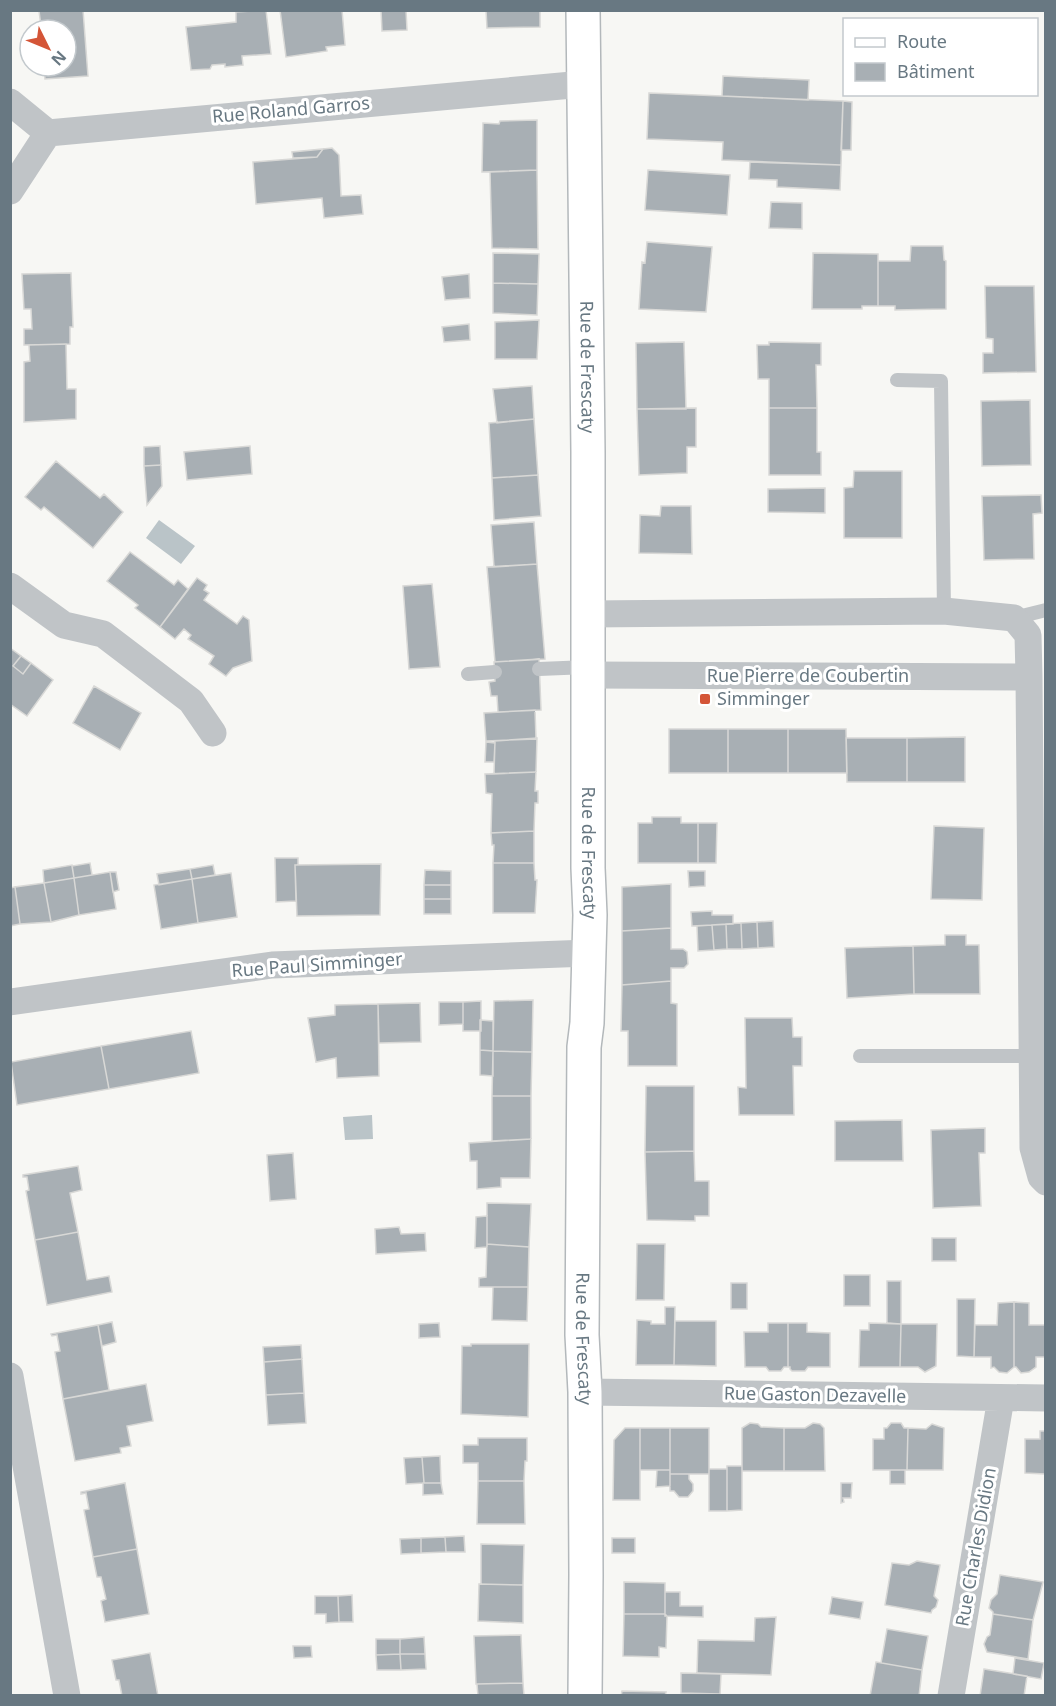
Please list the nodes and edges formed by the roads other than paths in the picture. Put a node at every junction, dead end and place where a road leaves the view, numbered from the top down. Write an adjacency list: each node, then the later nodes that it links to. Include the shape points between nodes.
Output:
1 (583, 10): 2 (street, Rue de Frescaty)
2 (583, 84): 4 (street, Rue Roland Garros); 10 (street, Rue de Frescaty)
3 (10, 102): 4 (street)
4 (48, 133): 5 (street)
5 (10, 191)
6 (897, 380): 9 (lane, via 941,381)
7 (10, 586): 17 (street, via 64,626 103,634 191,701)
8 (1046, 610): 11 (lane)
9 (944, 611): 10 (street); 11 (street)
10 (588, 614): 13 (street, Rue de Frescaty)
11 (1014, 618): 16 (street, via 1028,634)
12 (539, 669): 13 (lane)
13 (588, 671): 16 (street, Rue Pierre de Coubertin); 19 (street, Rue de Frescaty)
14 (495, 672): 15 (lane)
15 (468, 674)
16 (1029, 677): 18 (street)
17 (213, 733)
18 (1039, 880): 22 (street)
19 (589, 953): 20 (street, Rue Paul Simminger, via 272,965); 25 (street, Rue de Frescaty, via 584,1058)
20 (10, 1002)
21 (860, 1056): 22 (lane)
22 (1032, 1056): 23 (street, via 1033,1148 1041,1178)
23 (1046, 1182)
24 (10, 1376): 28 (street)
25 (585, 1392): 26 (street, Rue Gaston Dezavelle); 29 (street, Rue de Frescaty)
26 (1001, 1398): 27 (street, Rue Gaston Dezavelle); 30 (street, Rue Charles Didion)
27 (1046, 1398)
28 (68, 1695)
29 (585, 1695)
30 (951, 1695)

